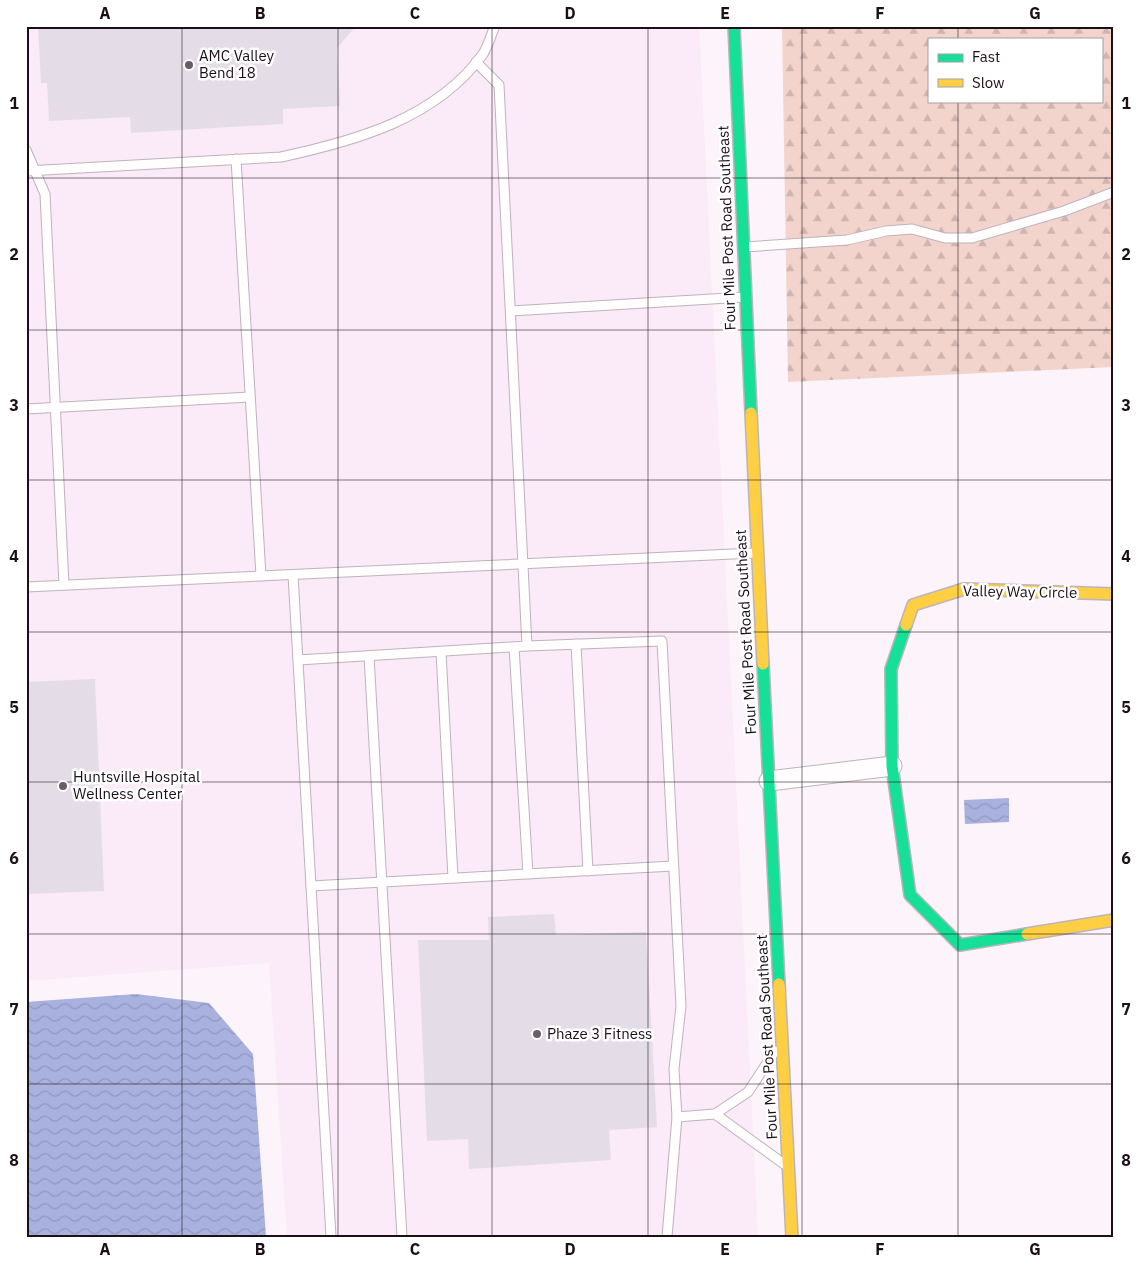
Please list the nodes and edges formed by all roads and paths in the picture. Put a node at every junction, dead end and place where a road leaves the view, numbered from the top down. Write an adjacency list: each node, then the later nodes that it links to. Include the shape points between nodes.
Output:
1 (495, 26): 3 (lane, via 484,53)
2 (734, 26): 8 (main road, Four Mile Post Road Southeast)
3 (476, 62): 5 (lane, via 458,84 425,107 368,134 280,157); 10 (lane, via 499,85)
4 (26, 150): 6 (lane)
5 (236, 159): 6 (lane); 11 (lane)
6 (30, 171): 12 (lane, via 45,194)
7 (1114, 192): 8 (lane, via 1064,211 972,238 945,238 912,229 847,240)
8 (743, 247): 9 (main road, Four Mile Post Road Southeast)
9 (745, 297): 10 (lane); 14 (main road, Four Mile Post Road Southeast)
10 (511, 311): 15 (lane)
11 (250, 397): 12 (lane); 17 (lane)
12 (55, 408): 13 (lane); 18 (lane)
13 (26, 409)
14 (757, 553): 15 (lane); 28 (main road, Four Mile Post Road Southeast)
15 (524, 564): 16 (lane); 22 (lane)
16 (293, 574): 17 (lane); 26 (lane)
17 (261, 576): 18 (lane)
18 (64, 585): 19 (lane)
19 (26, 587)
20 (1114, 594): 27 (main road, Valley Way Circle, via 964,589 913,605 891,669)
21 (576, 644): 22 (lane); 29 (lane, via 662,641); 30 (lane)
22 (527, 646): 23 (lane)
23 (514, 647): 24 (lane); 31 (lane)
24 (441, 652): 25 (lane); 32 (lane)
25 (369, 656): 26 (lane); 33 (lane)
26 (298, 660): 34 (lane)
27 (892, 766): 28 (street); 35 (main road, Valley Way Circle, via 910,895 960,945)
28 (769, 782): 36 (main road, Four Mile Post Road Southeast)
29 (673, 866): 30 (lane); 38 (lane, via 681,1006 674,1069)
30 (588, 871): 31 (lane)
31 (528, 874): 32 (lane)
32 (453, 878): 33 (lane)
33 (382, 882): 34 (lane); 41 (lane)
34 (311, 886): 40 (lane)
35 (1114, 920)
36 (782, 1040): 37 (lane, via 748,1092); 39 (main road, Four Mile Post Road Southeast)
37 (715, 1114): 38 (lane); 39 (lane)
38 (677, 1117): 42 (lane)
39 (788, 1168): 43 (main road, Four Mile Post Road Southeast)
40 (330, 1237)
41 (402, 1237)
42 (667, 1237)
43 (792, 1237)

